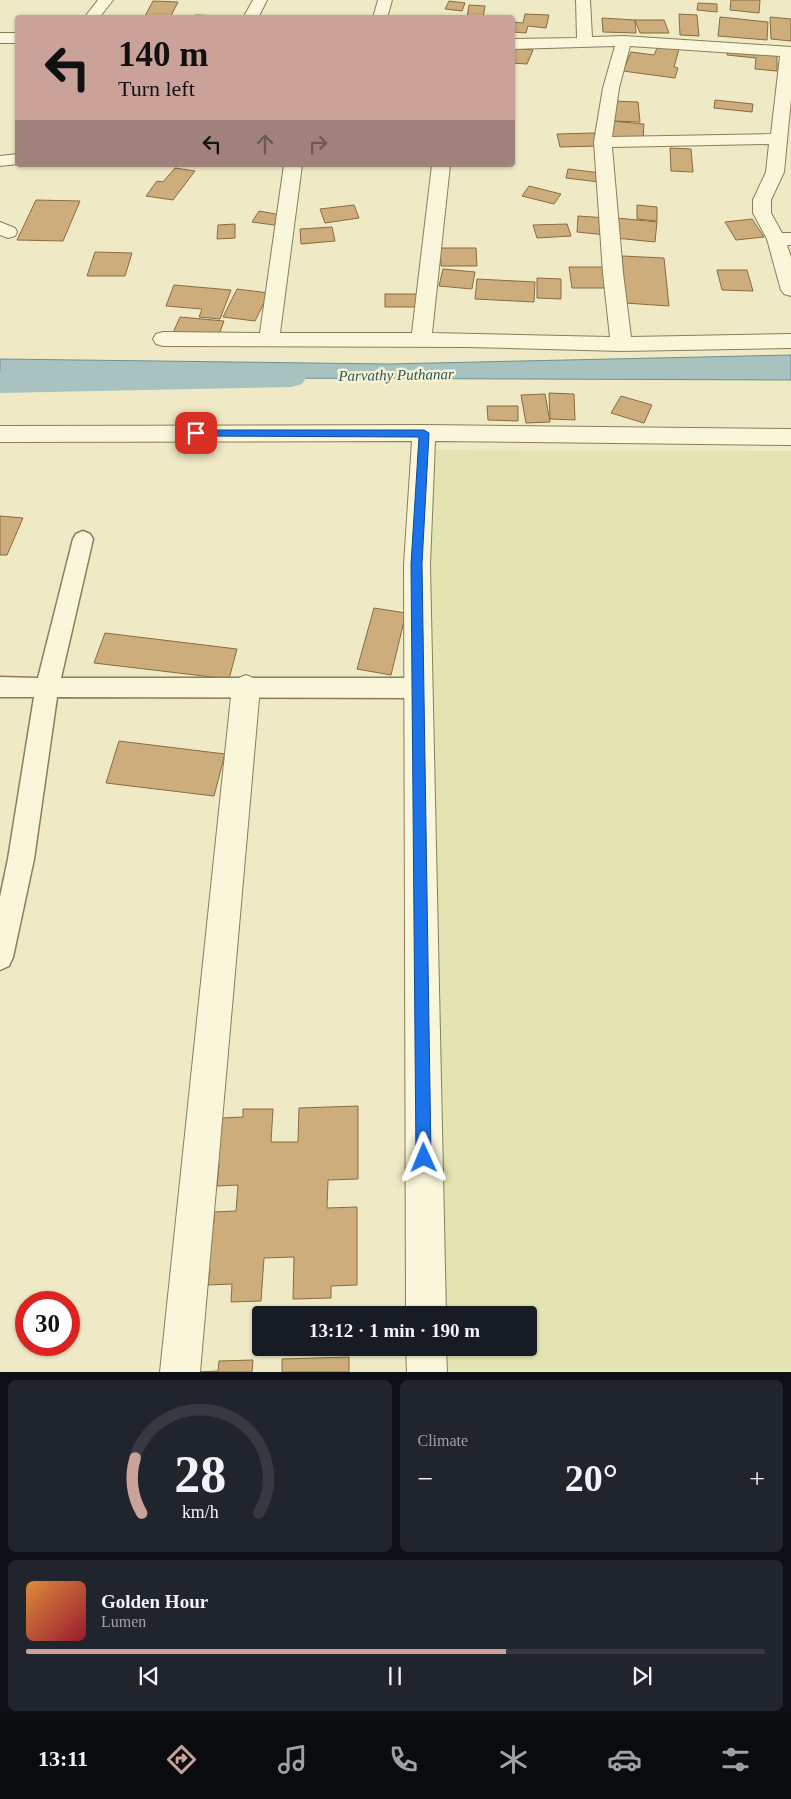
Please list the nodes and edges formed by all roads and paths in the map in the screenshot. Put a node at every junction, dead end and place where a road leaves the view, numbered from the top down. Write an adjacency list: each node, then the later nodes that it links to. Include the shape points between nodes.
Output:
1 (106, 0): 5 (street)
2 (260, 0): 6 (street)
3 (385, 0): 7 (street)
4 (583, 0): 11 (street)
5 (94, 15)
6 (252, 15)
7 (381, 15)
8 (0, 38): 9 (street)
9 (15, 38)
10 (624, 41): 11 (street); 13 (street); 15 (street, via 611,88)
11 (585, 42): 12 (street)
12 (515, 44)
13 (790, 52): 14 (street)
14 (779, 139): 15 (street); 20 (street, via 775,172 762,200 762,213)
15 (603, 142): 26 (street)
16 (15, 160): 17 (street)
17 (0, 162)
18 (293, 167): 22 (street)
19 (441, 167): 24 (street)
20 (784, 239): 21 (street)
21 (791, 290)
22 (270, 339): 23 (street); 24 (street)
23 (163, 340)
24 (421, 341): 26 (street)
25 (791, 341): 26 (street)
26 (622, 344)
27 (424, 433): 28 (street); 29 (street); 34 (street, via 417,564)
28 (0, 434)
29 (791, 437)
30 (83, 539): 32 (lane)
31 (0, 687): 32 (lane)
32 (47, 688): 33 (lane); 35 (lane, via 21,859)
33 (246, 688): 34 (lane); 38 (street)
34 (417, 688): 36 (street)
35 (0, 957)
36 (426, 1306)
37 (426, 1356): 39 (street)
38 (180, 1372)
39 (427, 1372)

